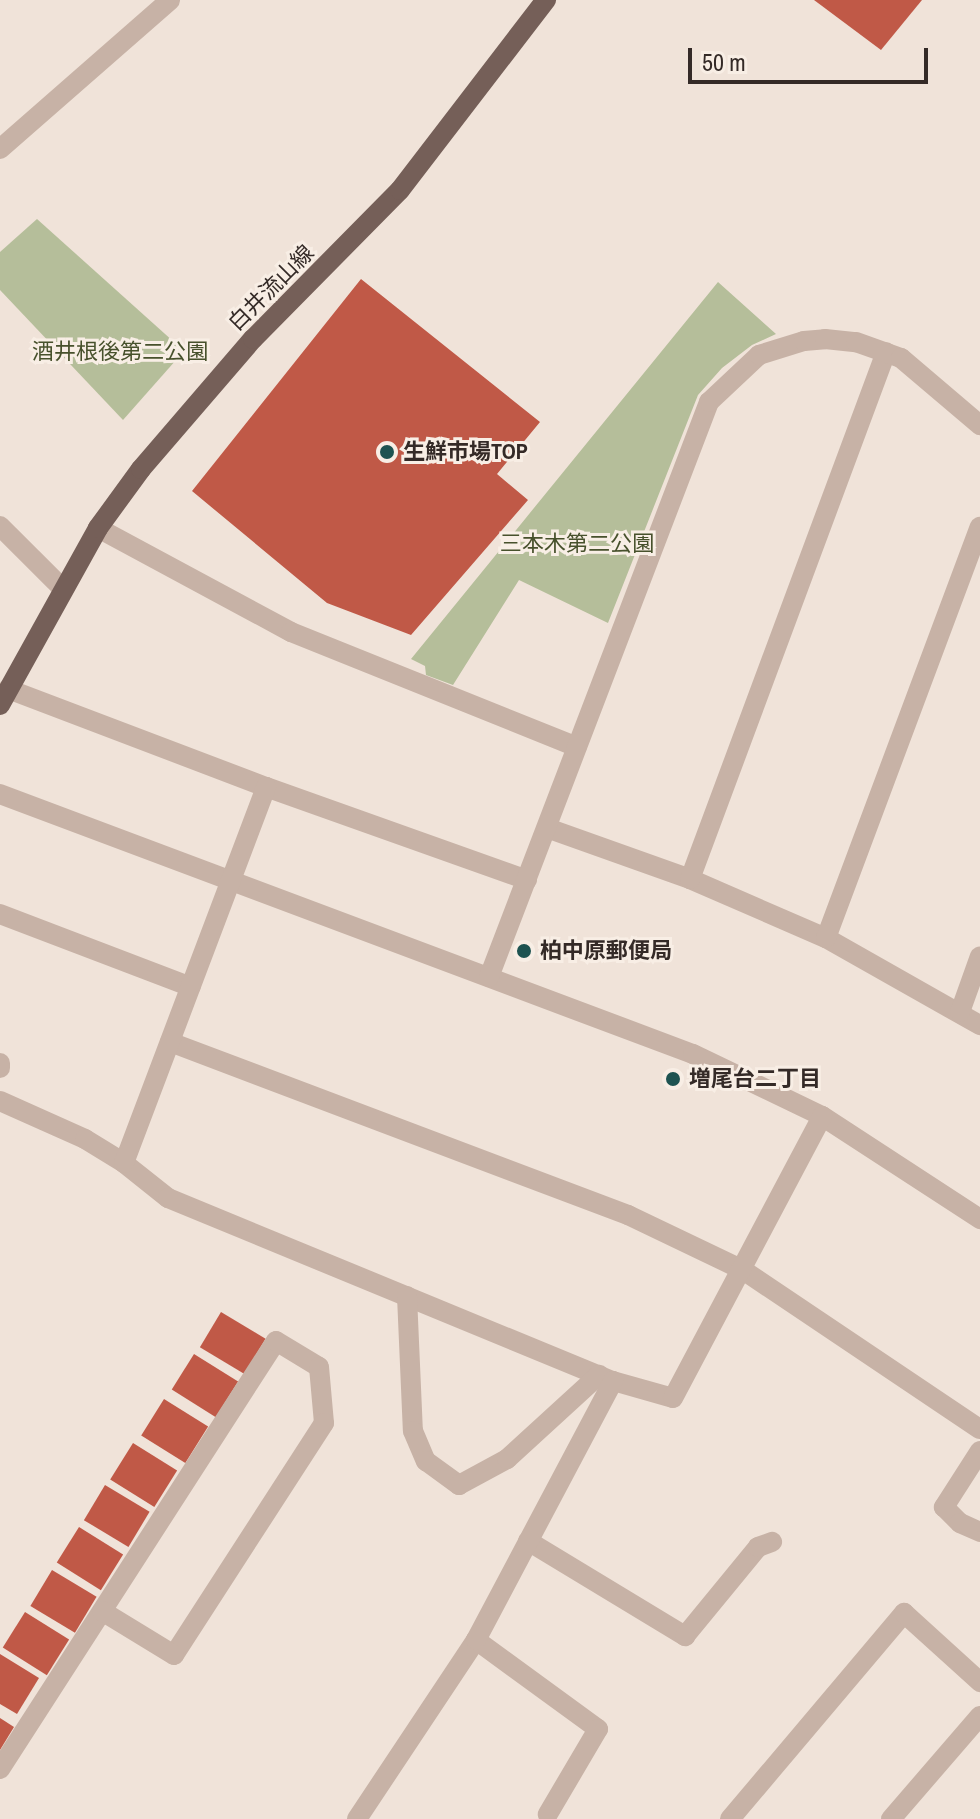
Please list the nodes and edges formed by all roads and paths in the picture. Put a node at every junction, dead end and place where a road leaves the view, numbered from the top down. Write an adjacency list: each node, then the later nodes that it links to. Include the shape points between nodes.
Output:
1 (170, 0): 3 (street)
2 (546, 0): 8 (main road, 白井流山線, via 400,190 192,407)
3 (0, 149)
4 (886, 352): 5 (street, via 916,369); 11 (street, via 856,342 804,341 759,355 709,402); 15 (street)
5 (980, 425)
6 (0, 526): 9 (street)
7 (980, 527): 19 (street)
8 (98, 528): 9 (main road, 白井流山線); 11 (street, via 291,632)
9 (63, 589): 10 (main road, 白井流山線)
10 (4, 697): 12 (street)
11 (577, 747): 14 (street)
12 (266, 787): 16 (street); 17 (street)
13 (0, 794): 17 (street)
14 (547, 828): 15 (street); 16 (street)
15 (690, 879): 19 (street)
16 (527, 880): 21 (street)
17 (230, 882): 21 (street); 22 (street)
18 (0, 914): 22 (street)
19 (826, 938): 23 (street)
20 (980, 956): 23 (street)
21 (489, 977): 27 (street, via 693,1054)
22 (191, 987): 25 (street)
23 (960, 1012): 24 (street)
24 (980, 1025)
25 (170, 1042): 28 (street); 30 (street, via 628,1215)
26 (0, 1101): 28 (street, via 85,1139)
27 (822, 1116): 29 (street); 30 (street)
28 (124, 1163): 31 (street, via 168,1198)
29 (980, 1219)
30 (743, 1270): 32 (street, via 673,1398); 33 (street)
31 (407, 1296): 32 (street); 32 (street, via 413,1431 426,1461 459,1485 507,1459)
32 (606, 1378): 36 (street)
33 (980, 1429)
34 (980, 1451): 35 (street, via 944,1507 960,1523)
35 (980, 1532)
36 (528, 1541): 37 (street, via 685,1636 758,1547); 39 (street)
37 (772, 1542)
38 (102, 1611): 38 (street, via 276,1341 319,1367 324,1423 174,1655); 42 (street)
39 (476, 1640): 43 (street, via 598,1729); 44 (street)
40 (980, 1682): 45 (street, via 904,1613)
41 (980, 1716): 46 (street)
42 (0, 1769)
43 (548, 1814)
44 (357, 1819)
45 (730, 1819)
46 (891, 1819)

